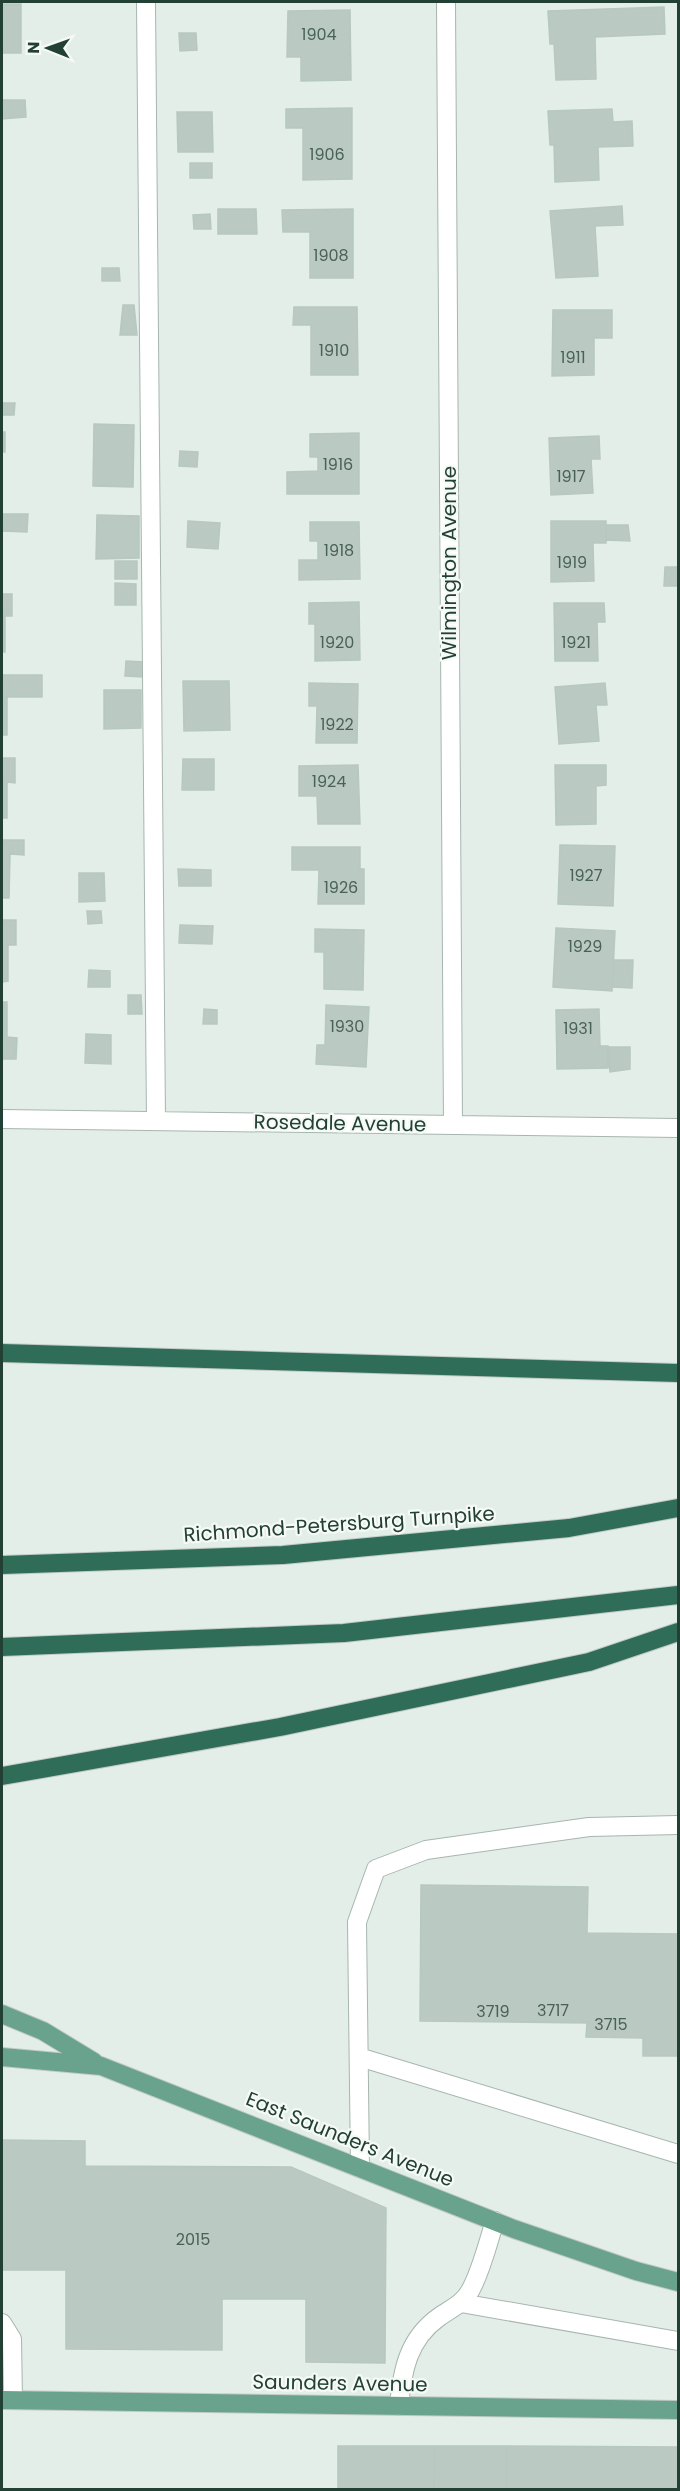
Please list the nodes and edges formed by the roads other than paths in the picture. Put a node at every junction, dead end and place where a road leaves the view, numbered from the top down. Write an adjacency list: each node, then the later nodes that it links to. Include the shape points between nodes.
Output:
1 (146, 2): 4 (street)
2 (446, 2): 5 (street, Wilmington Avenue)
3 (2, 1119): 4 (street, Rosedale Avenue)
4 (156, 1120): 5 (street, Rosedale Avenue)
5 (453, 1125): 6 (street, Rosedale Avenue)
6 (678, 1128)
7 (8, 1353): 8 (highway)
8 (678, 1373)
9 (678, 1509): 10 (highway, Richmond-Petersburg Turnpike, via 569,1528 283,1555)
10 (2, 1565)
11 (678, 1595): 13 (highway, via 344,1634)
12 (678, 1632): 14 (highway, via 589,1662 280,1727)
13 (2, 1647)
14 (2, 1776)
15 (678, 1825): 18 (street, via 589,1827 426,1850 376,1869 357,1922)
16 (2, 2014): 19 (main road, via 43,2031)
17 (2, 2057): 19 (main road, East Saunders Avenue)
18 (359, 2057): 20 (street); 21 (street)
19 (101, 2066): 21 (main road, East Saunders Avenue)
20 (678, 2154)
21 (360, 2168): 22 (main road, East Saunders Avenue)
22 (495, 2221): 23 (main road, East Saunders Avenue); 24 (street, via 471,2290)
23 (678, 2282)
24 (461, 2303): 26 (street); 28 (street, via 437,2318 407,2354)
25 (2, 2323): 27 (street, via 12,2339)
26 (678, 2341)
27 (7, 2400): 28 (main road, Saunders Avenue)
28 (399, 2406): 29 (main road, Saunders Avenue)
29 (678, 2410)

